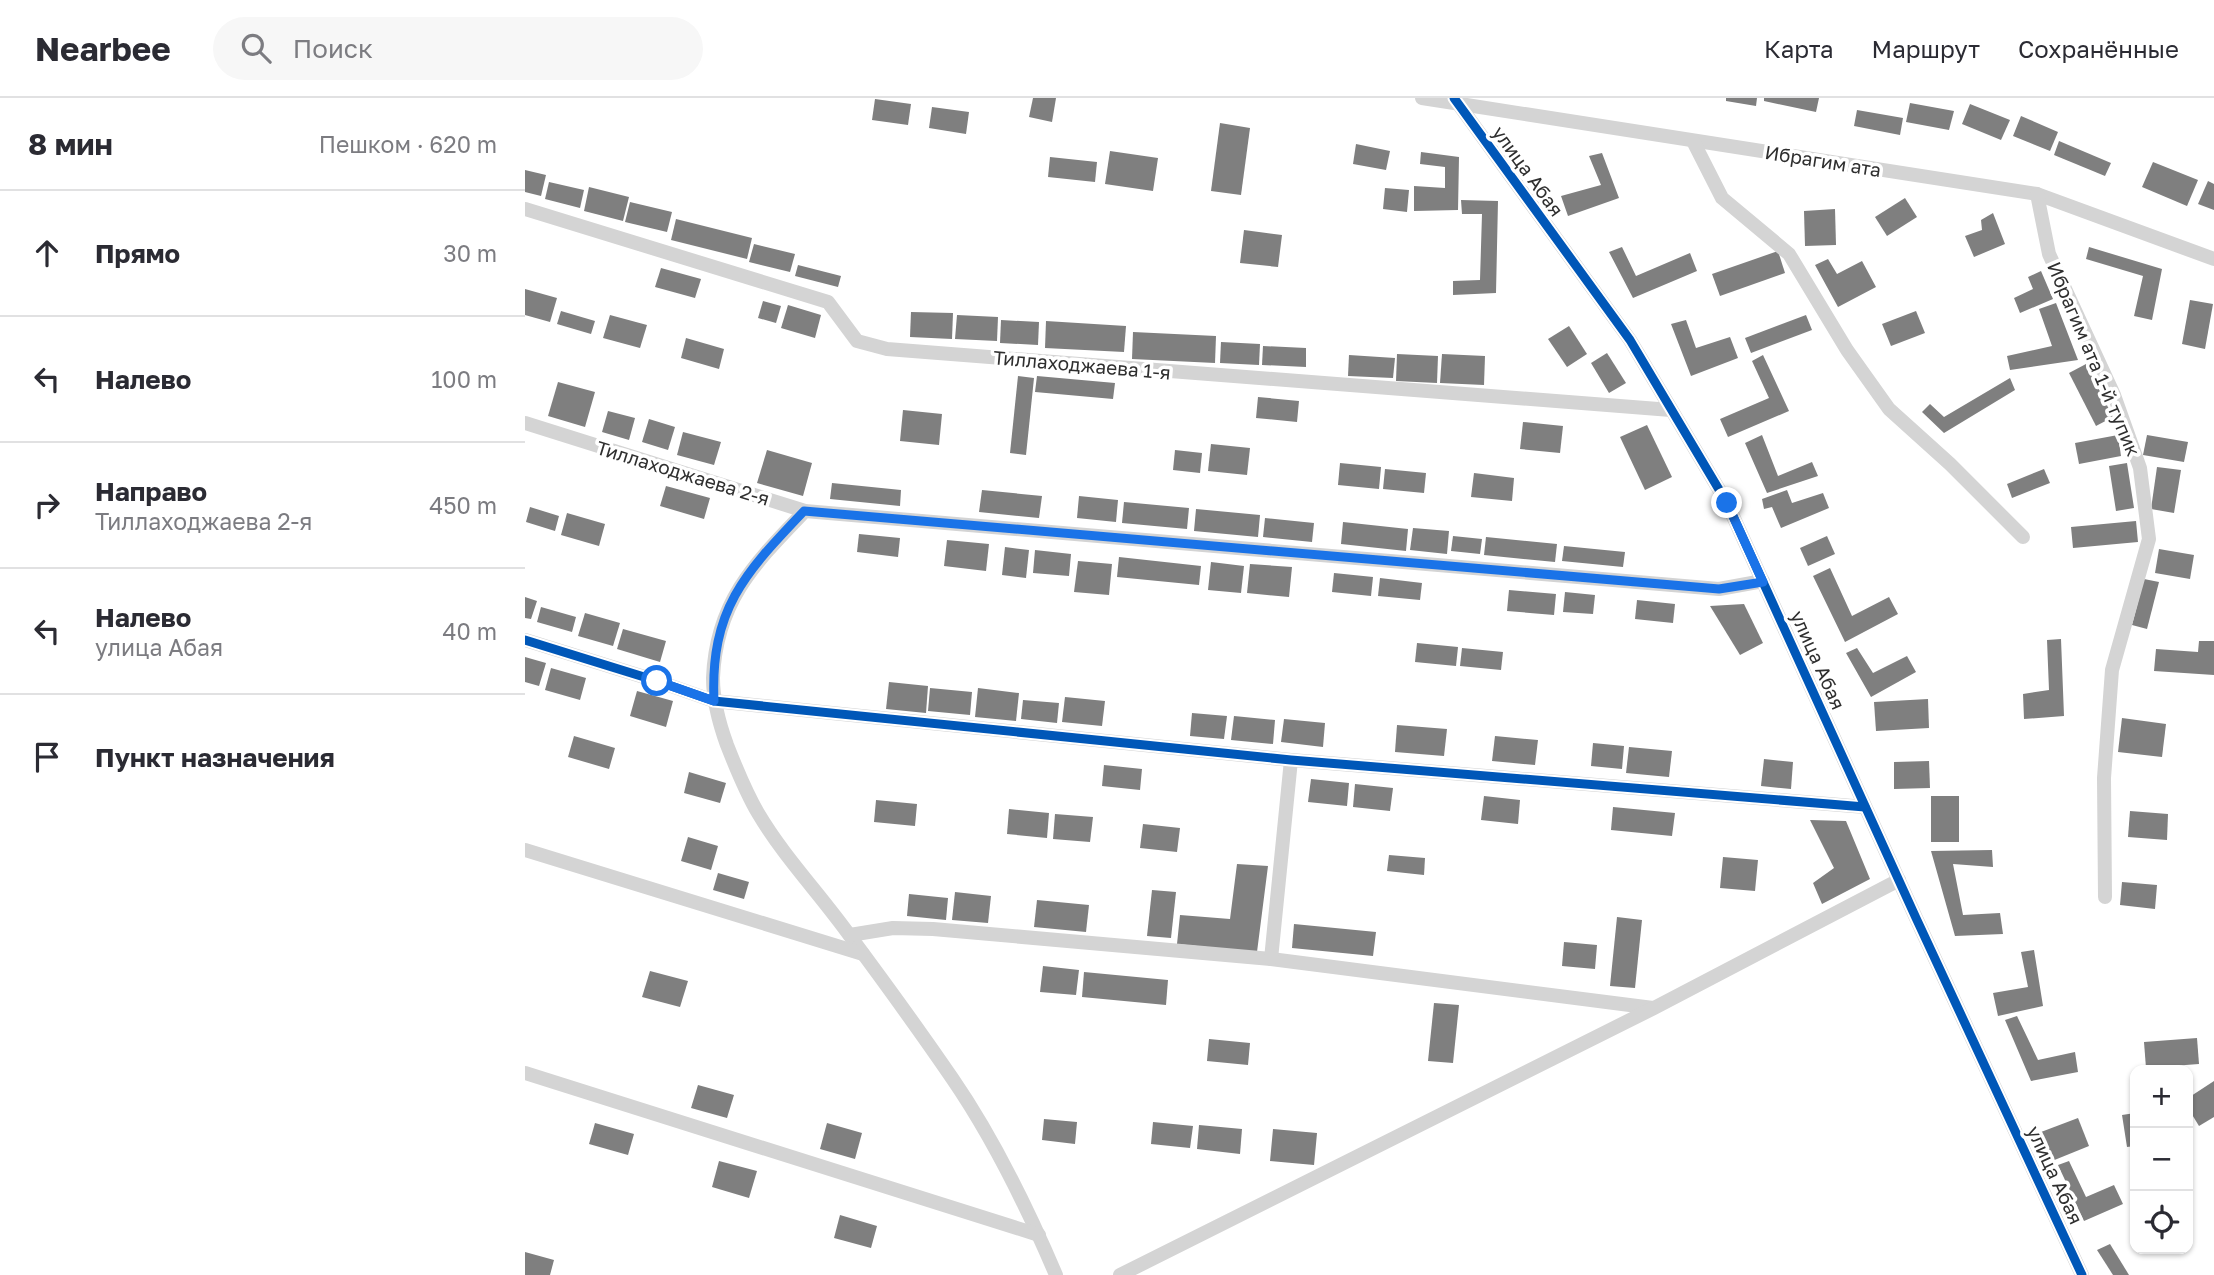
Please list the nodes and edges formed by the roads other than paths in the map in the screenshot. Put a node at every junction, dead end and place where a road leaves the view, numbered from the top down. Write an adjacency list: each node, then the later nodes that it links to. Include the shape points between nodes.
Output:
1 (1422, 98): 2 (street, Ибрагим ата)
2 (1456, 102): 3 (street, Ибрагим ата); 7 (street, улица Абая, via 1630,340)
3 (1693, 141): 4 (street, Ибрагим ата); 10 (street, via 1722,198 1789,254 1889,409)
4 (2037, 194): 6 (street, Ибрагим ата); 18 (street, Ибрагим ата 1-й тупик, via 2049,254 2114,395 2140,468 2149,539 2112,670 2104,778)
5 (525, 209): 7 (street, Тиллаходжаева 1-я, via 828,302 857,341 887,349)
6 (2214, 259)
7 (1671, 410): 11 (street, улица Абая, via 1727,503)
8 (525, 423): 9 (street, Тиллаходжаева 2-я)
9 (804, 511): 11 (street, Тиллаходжаева 2-я, via 1719,589); 13 (street, via 765,552 737,590 722,621)
10 (2022, 537)
11 (1763, 582): 15 (street, улица Абая)
12 (525, 640): 13 (street)
13 (714, 701): 14 (street); 19 (street, via 739,777 758,814)
14 (1291, 760): 15 (street); 21 (street)
15 (1865, 807): 17 (street, улица Абая)
16 (525, 850): 20 (street)
17 (1899, 880): 22 (street); 27 (street, улица Абая)
18 (2105, 897)
19 (850, 935): 20 (street); 21 (street, via 893,928 933,929)
20 (863, 954): 24 (street, via 954,1080 1016,1185)
21 (1271, 959): 22 (street)
22 (1654, 1008): 26 (street)
23 (525, 1073): 24 (street)
24 (1039, 1235): 25 (street)
25 (1056, 1275)
26 (1121, 1275)
27 (2082, 1275)

